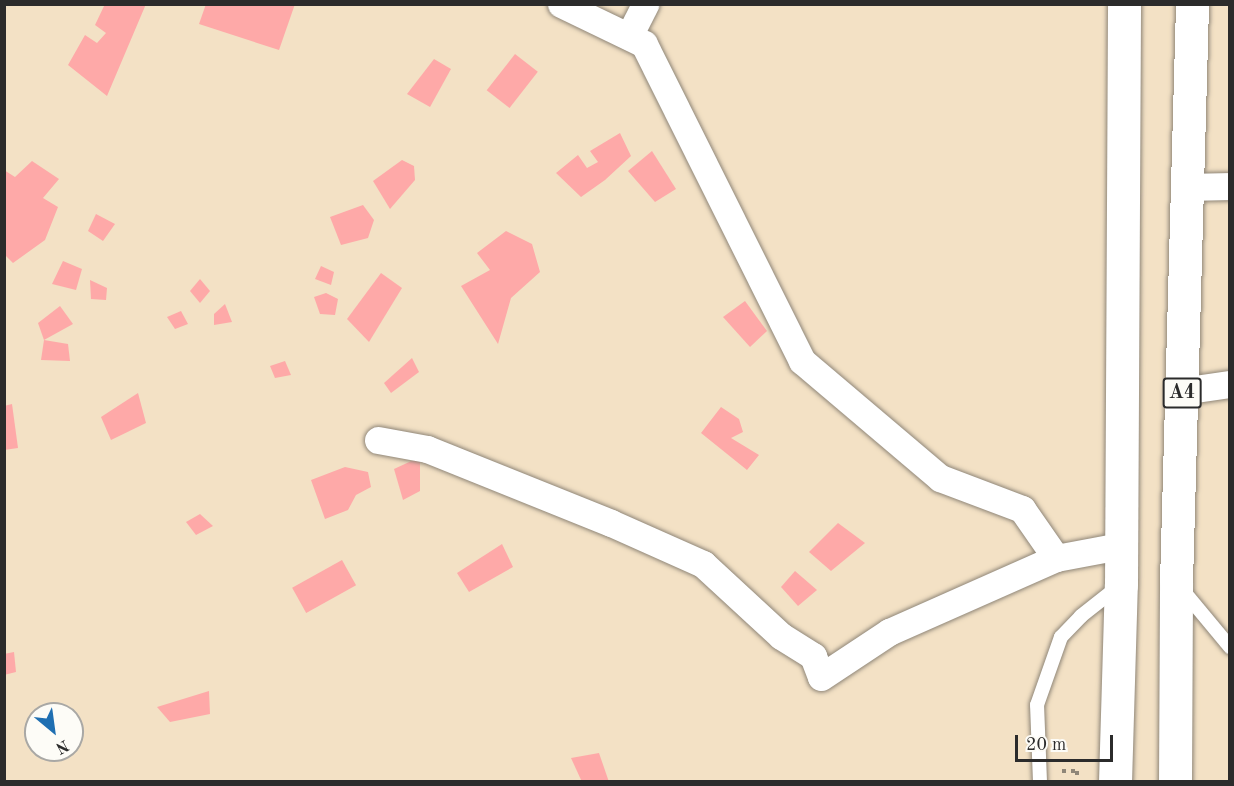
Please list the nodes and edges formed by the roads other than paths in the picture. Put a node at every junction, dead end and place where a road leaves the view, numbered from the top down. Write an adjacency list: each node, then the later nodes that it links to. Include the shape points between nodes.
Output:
1 (561, 4): 5 (street)
2 (645, 4): 5 (street)
3 (1124, 4): 11 (highway)
4 (1192, 4): 7 (highway, A4)
5 (629, 36): 12 (street, via 644,44 802,361 940,478 1022,509)
6 (1230, 186): 7 (street)
7 (1187, 187): 9 (highway, A4)
8 (1230, 384): 9 (street)
9 (1182, 391): 13 (highway, A4)
10 (378, 440): 12 (street, via 427,449 704,564 781,636 813,657 821,677 889,632)
11 (1120, 546): 12 (street); 14 (highway)
12 (1056, 558)
13 (1176, 582): 15 (lane); 18 (highway, A4)
14 (1121, 585): 16 (lane, via 1061,637 1037,705); 17 (highway)
15 (1230, 647)
16 (1040, 782)
17 (1115, 782)
18 (1174, 782)

